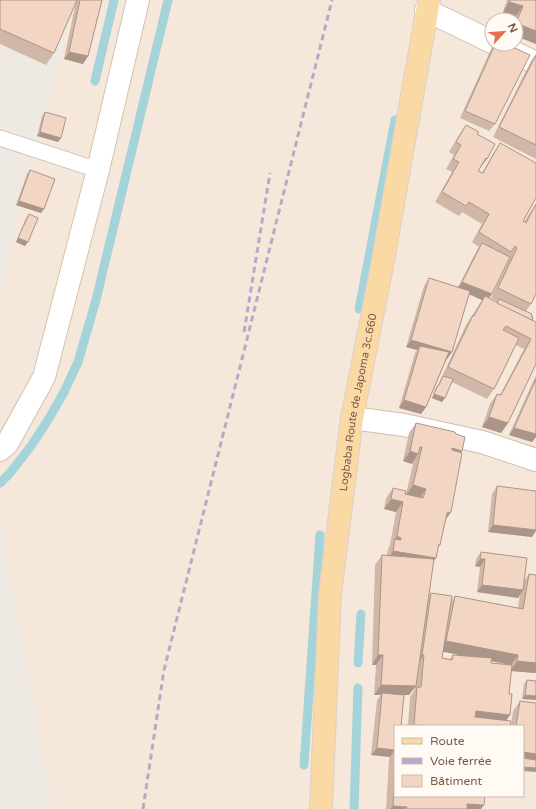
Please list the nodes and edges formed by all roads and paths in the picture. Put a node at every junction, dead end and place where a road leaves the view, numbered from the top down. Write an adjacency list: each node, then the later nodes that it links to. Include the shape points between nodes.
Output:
1 (138, 0): 7 (street)
2 (428, 5): 3 (street); 8 (main road, Logbaba Route de Japoma 3c.660)
3 (484, 37)
4 (513, 52): 5 (street)
5 (536, 63)
6 (0, 138): 7 (lane)
7 (98, 170): 9 (street, via 44,377 7,444)
8 (352, 418): 10 (street, via 404,425 482,442); 11 (main road, Logbaba Route de Japoma 3c.660, via 330,594)
9 (0, 450)
10 (536, 460)
11 (321, 809)

